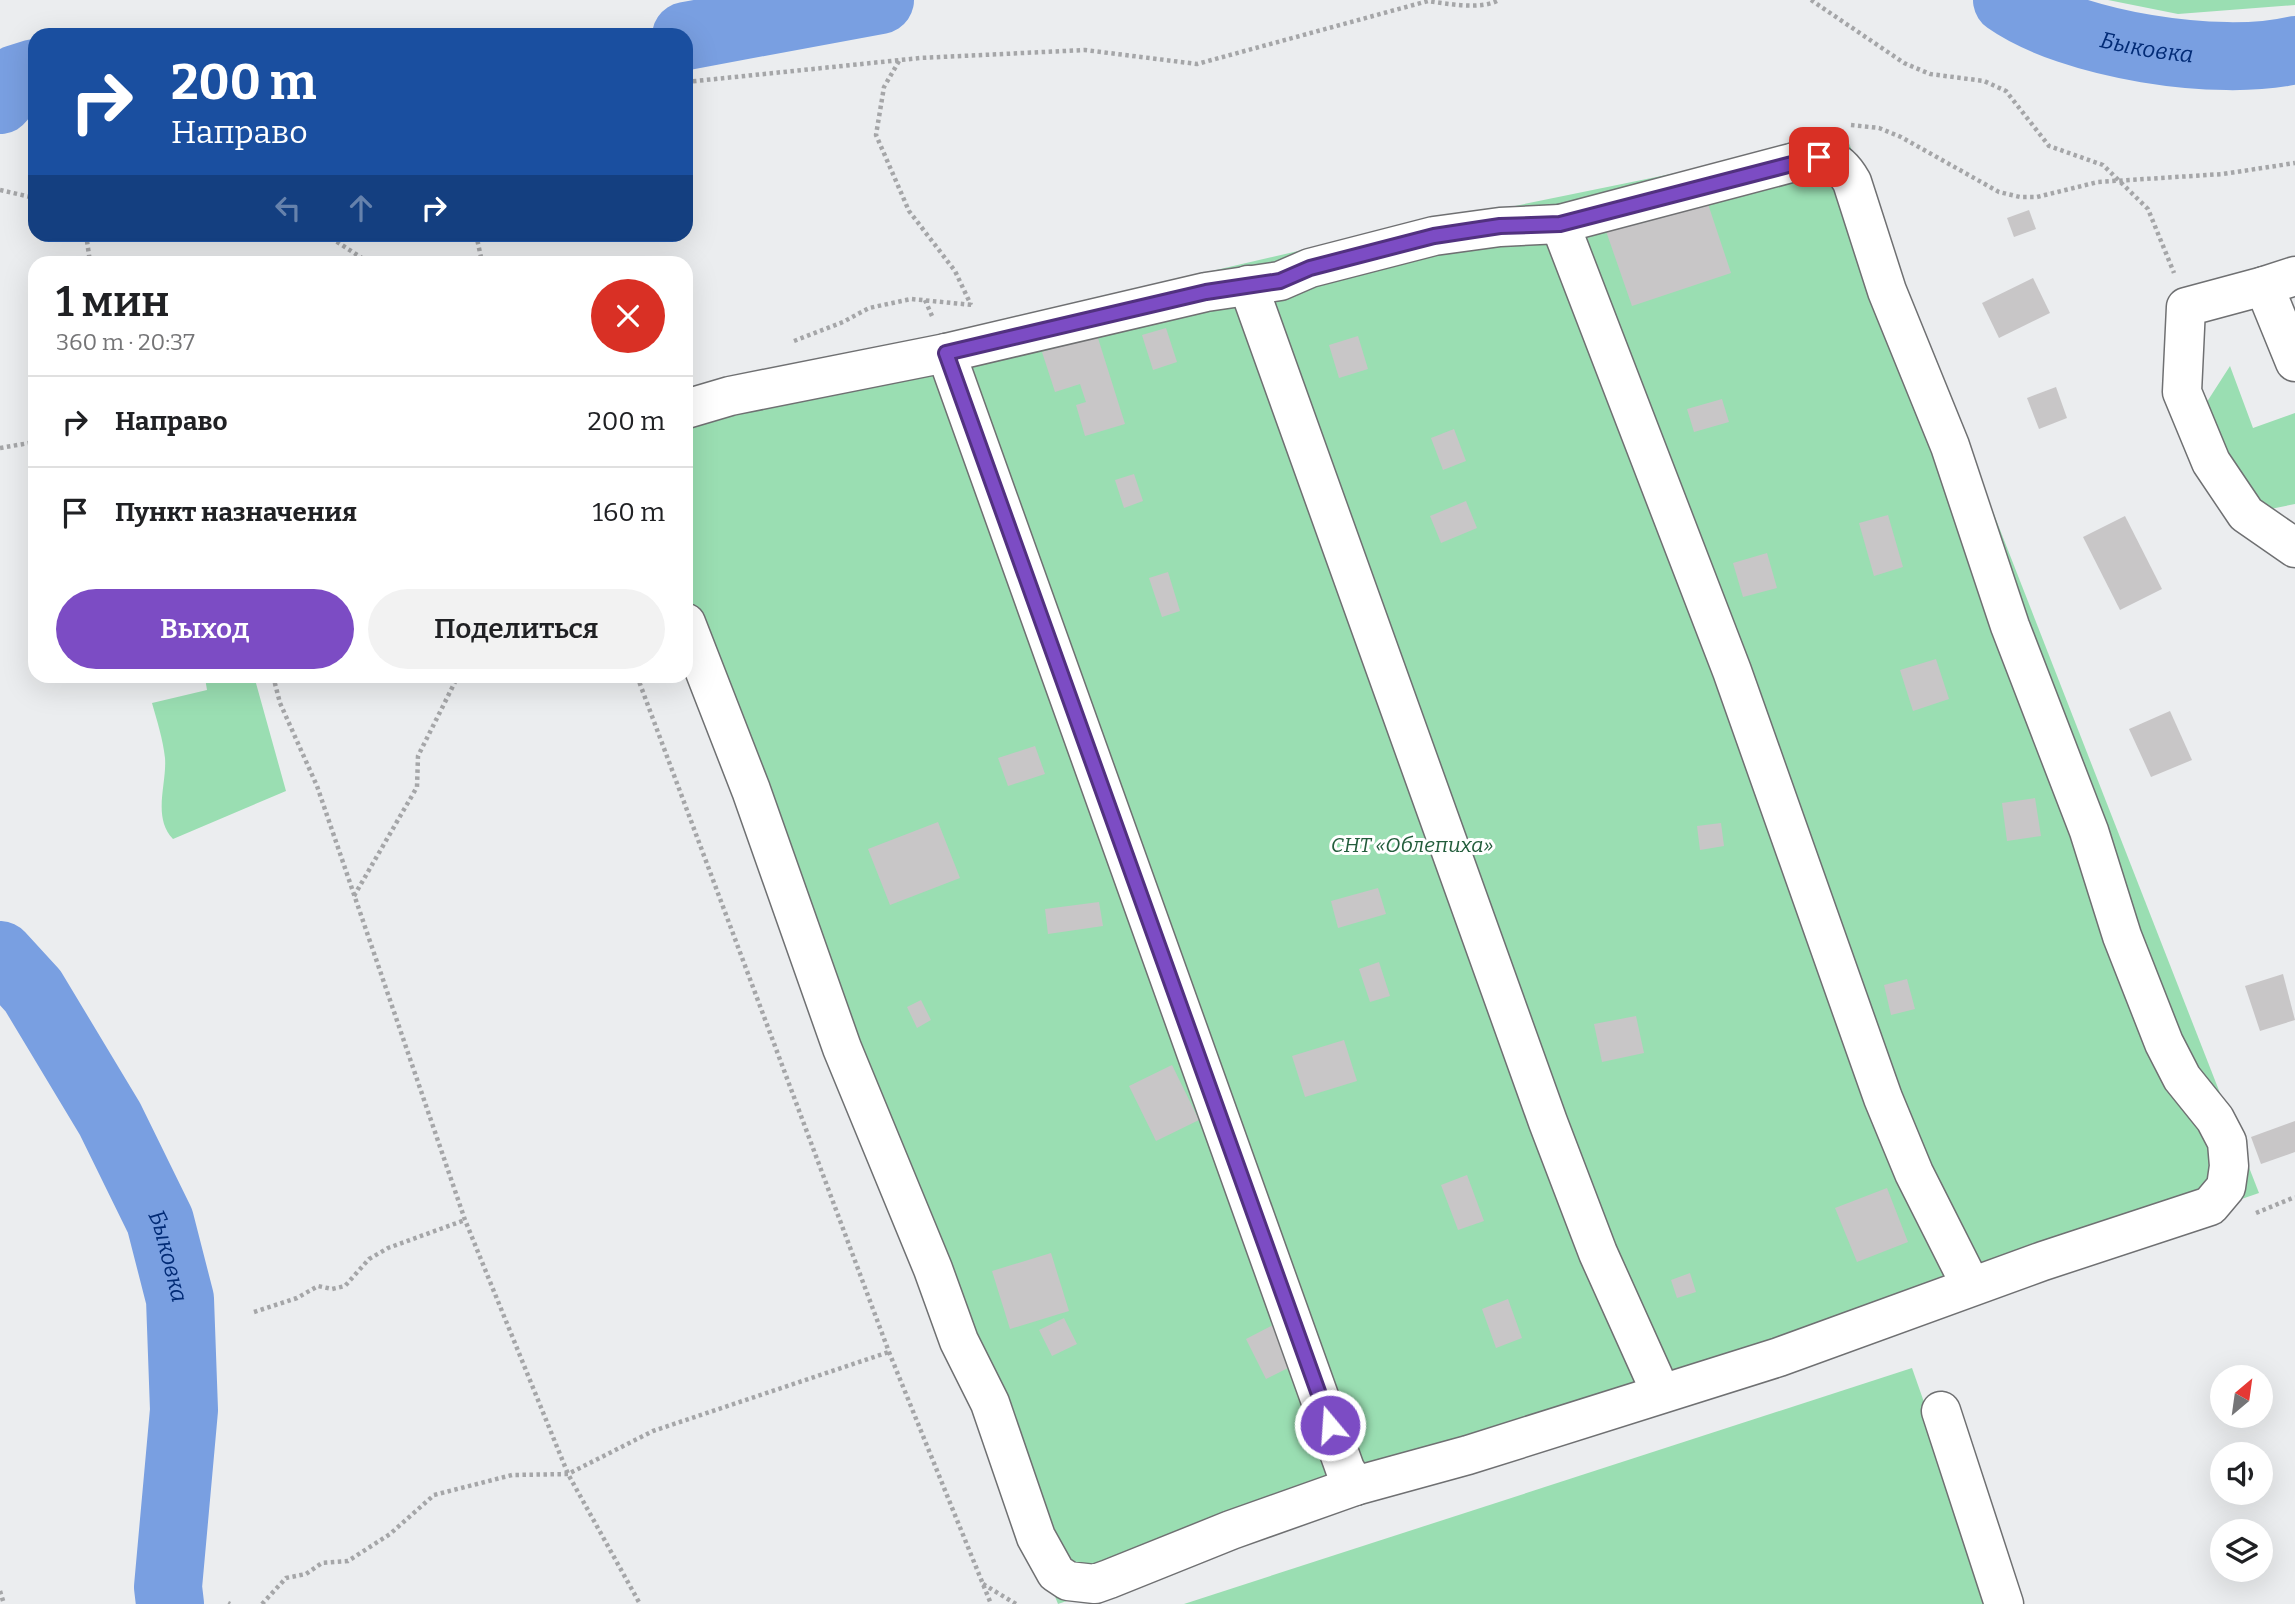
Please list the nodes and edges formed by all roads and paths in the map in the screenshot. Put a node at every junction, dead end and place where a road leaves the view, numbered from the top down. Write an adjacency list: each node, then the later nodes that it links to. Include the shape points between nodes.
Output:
1 (1499, 0): 3 (path, via 1457,5 1428,1 1197,64 1085,50)
2 (1811, 0): 13 (path, via 1904,63 1930,74 1983,81 2007,91 2049,146 2103,165 2148,209)
3 (900, 60): 4 (path); 12 (path, via 884,88 876,135 909,211 956,271)
4 (693, 81)
5 (0, 190): 6 (path)
6 (28, 196)
7 (1560, 224): 11 (lane, via 1500,226 1434,236 1310,268 1280,281); 26 (lane, via 1732,671 1883,1098 1914,1173); 26 (lane, via 1819,157 1843,167 1950,446 2010,626 2164,1043 2182,1078 2227,1142 2226,1186 2210,1206)
8 (337, 242): 9 (path)
9 (359, 256)
10 (2280, 281): 13 (lane); 15 (lane)
11 (1248, 285): 14 (lane); 29 (lane, via 1548,1122 1598,1253)
12 (971, 304)
13 (2186, 307): 19 (lane, via 2182,392 2211,462 2246,514)
14 (946, 353): 16 (lane, via 730,396); 32 (lane, via 1345,1469)
15 (2295, 362)
16 (693, 408)
17 (28, 443): 18 (path)
18 (0, 448)
19 (2295, 548)
20 (693, 641): 32 (lane, via 842,1048 959,1341 990,1403 1036,1536 1056,1573 1079,1584 1102,1581)
21 (275, 683): 24 (path)
22 (454, 683): 24 (path, via 418,756 416,787)
23 (640, 683): 28 (path)
24 (355, 896): 25 (path)
25 (465, 1220): 27 (path, via 388,1248 369,1259 345,1286 318,1286); 31 (path)
26 (1971, 1286): 29 (lane, via 1779,1357)
27 (254, 1312)
28 (889, 1352): 31 (path, via 653,1430); 33 (path)
29 (1661, 1392): 32 (lane, via 1468,1455)
30 (1941, 1411): 40 (lane)
31 (568, 1474): 36 (path, via 512,1475 434,1495 390,1534 348,1561 322,1563 306,1574 286,1578); 37 (path)
32 (1355, 1486)
33 (982, 1584): 38 (path); 39 (path)
34 (0, 1591): 35 (path)
35 (4, 1604)
36 (262, 1604)
37 (640, 1604)
38 (990, 1604)
39 (1016, 1604)
40 (2004, 1604)

